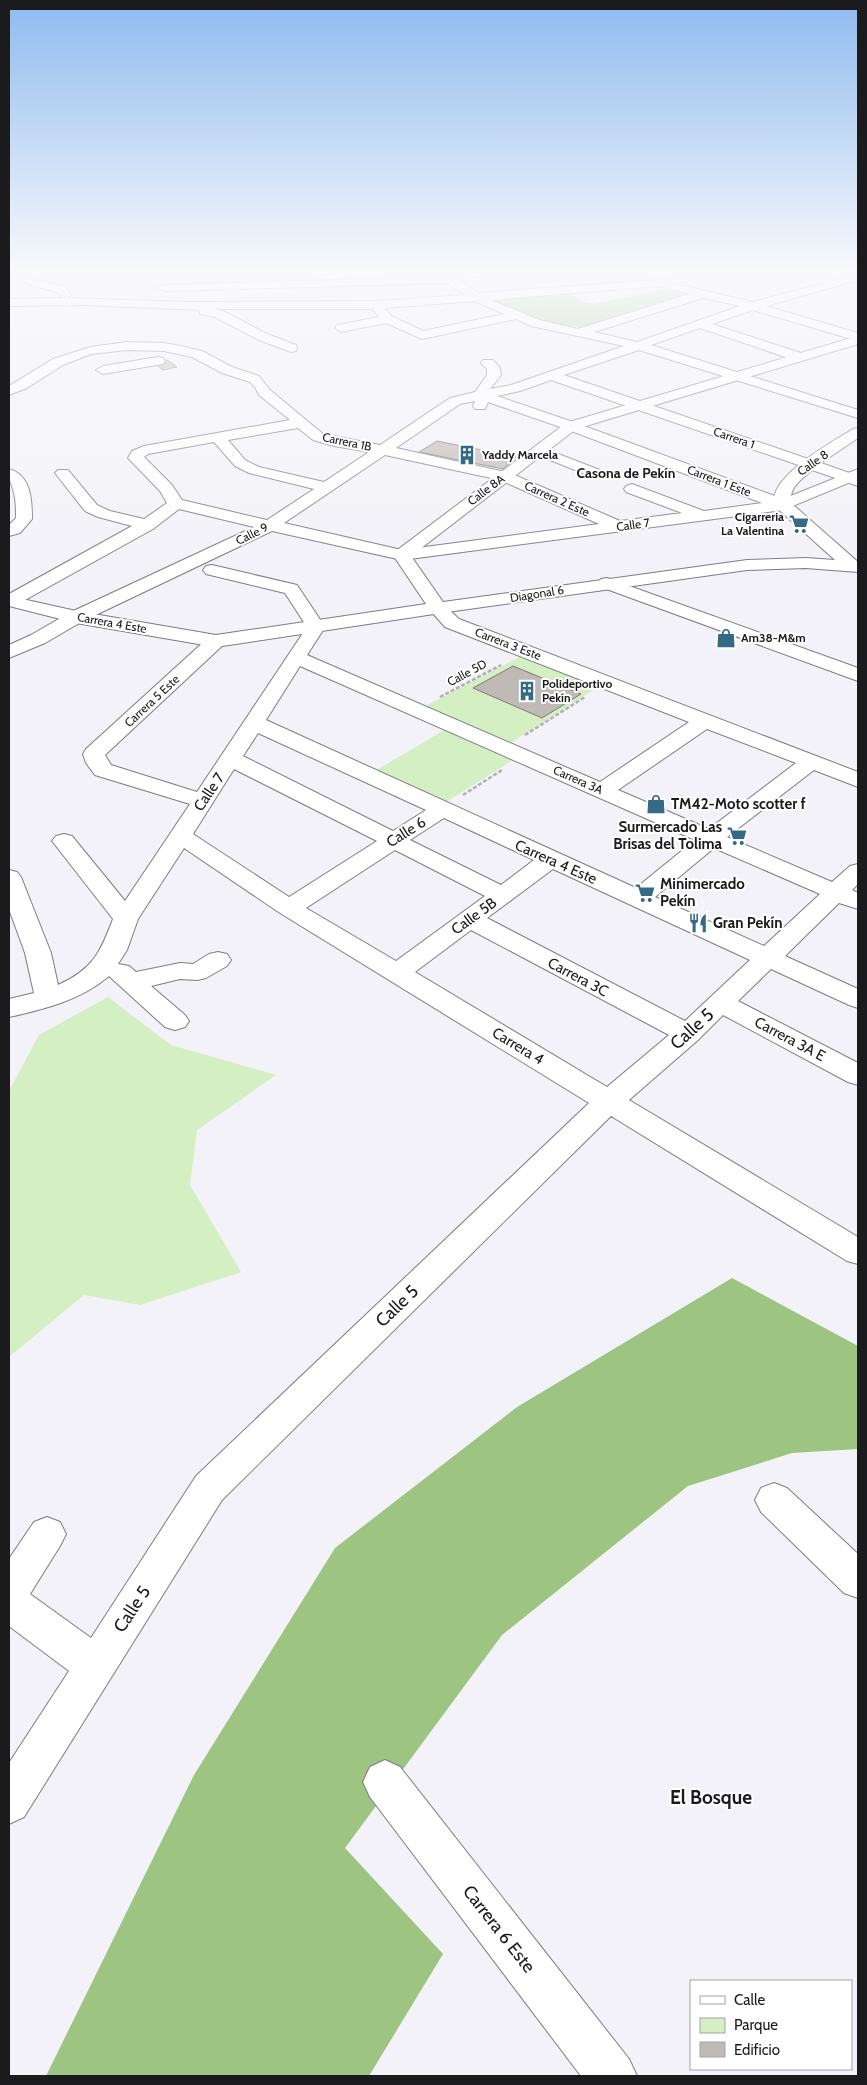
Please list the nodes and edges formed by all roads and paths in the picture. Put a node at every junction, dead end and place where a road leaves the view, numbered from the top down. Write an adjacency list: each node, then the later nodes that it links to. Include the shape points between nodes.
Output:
1 (46, 370): 9 (street, Carrera 1B)
2 (230, 370): 14 (street, Carrera 1B, via 257,379 264,392)
3 (493, 370): 10 (street, via 494,375 482,391)
4 (570, 370): 8 (street, Calle 9)
5 (722, 370): 7 (street)
6 (754, 370): 7 (street, Calle 8A)
7 (738, 375): 11 (street, Calle 8A); 12 (street)
8 (553, 376): 10 (street, Calle 9); 11 (street, Carrera 1)
9 (9, 391)
10 (483, 396): 13 (street, via 479,406); 15 (street, Carrera 1 Este); 19 (street, Calle 9, via 451,400)
11 (636, 405): 15 (street, Calle 8A); 23 (street, Carrera 1)
12 (858, 414)
13 (463, 417)
14 (300, 423): 17 (street); 19 (street, Carrera 1B, via 318,437)
15 (571, 426): 20 (street, Calle 8A); 32 (street, Carrera 1 Este)
16 (858, 432): 23 (street, Calle 8)
17 (217, 437): 29 (street, via 240,463 254,470); 31 (street, via 137,454 136,458 166,488)
18 (423, 444): 21 (street)
19 (383, 450): 21 (street, Carrera 1B); 29 (street, Calle 9)
20 (540, 451): 26 (street); 27 (street, Calle 8A)
21 (407, 454): 22 (street); 27 (street, Carrera 2 Este)
22 (390, 465)
23 (812, 465): 28 (street, Carrera 1); 32 (street, Calle 8, via 788,484 784,490)
24 (63, 473): 35 (street, via 91,508)
25 (9, 474): 38 (street, via 21,487 24,519)
26 (600, 475)
27 (505, 476): 37 (street, Carrera 2 Este); 40 (street, Calle 8A)
28 (855, 478): 32 (street, Calle 7)
29 (328, 487): 36 (street, Calle 9)
30 (632, 489): 33 (street)
31 (176, 504): 35 (street); 36 (street)
32 (783, 505): 33 (street, Calle 7); 41 (street, Carrera 1 Este)
33 (702, 516): 37 (street, Calle 7)
34 (308, 520): 39 (street, Calle 9)
35 (147, 525): 45 (street)
36 (269, 526): 39 (street); 48 (street, Calle 9)
37 (619, 526): 40 (street, Calle 7)
38 (9, 531)
39 (291, 531): 40 (street); 42 (street, Calle 9)
40 (402, 555): 47 (street, Carrera 3 Este)
41 (856, 567): 43 (street, Diagonal 6, via 778,562)
42 (212, 570): 44 (street, Calle 9); 50 (street, via 291,589)
43 (606, 583): 47 (street, Diagonal 6); 55 (street)
44 (167, 592)
45 (9, 601): 48 (street, Carrera 4 Este)
46 (132, 609): 49 (street)
47 (439, 610): 50 (street, Diagonal 6); 52 (street, Carrera 3 Este, via 452,623)
48 (76, 617): 49 (street, Carrera 4 Este); 53 (street, Calle 9)
49 (105, 622): 51 (street, Carrera 4 Este)
50 (316, 627): 51 (street, Diagonal 6); 54 (street, Calle 7)
51 (216, 642): 65 (street, Carrera 5 Este, via 94,754 103,770)
52 (525, 651): 56 (street, Carrera 3 Este); 57 (path, Calle 5D)
53 (9, 652)
54 (297, 658): 57 (street, Carrera 3A); 59 (street, Calle 7)
55 (858, 675)
56 (607, 683): 58 (street, Carrera 3 Este); 60 (path, Calle 6)
57 (418, 710): 60 (street, Carrera 3A)
58 (704, 721): 62 (street, Carrera 3 Este); 64 (street)
59 (254, 723): 61 (street, Calle 7); 66 (street, Carrera 4 Este)
60 (514, 752): 64 (street, Carrera 3A); 66 (path, Calle 6)
61 (231, 759): 65 (street, Calle 7); 70 (street)
62 (810, 762): 63 (street, Carrera 3 Este); 68 (street)
63 (858, 780)
64 (602, 790): 68 (street, Carrera 3A)
65 (203, 801): 67 (street, Calle 7)
66 (441, 810): 70 (street, Calle 6); 71 (street, Carrera 4 Este)
67 (181, 836): 76 (street, Carrera 4); 77 (street, Calle 7)
68 (712, 838): 73 (street, Carrera 3A); 75 (street)
69 (64, 841): 77 (street)
70 (392, 841): 74 (street); 76 (street, Calle 6)
71 (551, 859): 74 (street, Calle 5B); 75 (street, Carrera 4 Este)
72 (9, 877): 84 (street, via 38,952)
73 (850, 889): 79 (street, Calle 5)
74 (502, 895): 78 (street, Calle 5B)
75 (638, 899): 79 (street, Carrera 4 Este)
76 (289, 908): 82 (street, Carrera 4)
77 (126, 919): 81 (street, Calle 7)
78 (469, 919): 82 (street, Calle 5B); 89 (street, Carrera 3C)
79 (768, 959): 85 (street, Carrera 4 Este); 86 (street, Calle 5)
80 (218, 960): 83 (street, via 197,972 180,971)
81 (108, 961): 83 (street); 84 (street, via 89,979)
82 (397, 973): 91 (street, Carrera 4)
83 (131, 982): 88 (street)
84 (48, 999): 87 (street)
85 (858, 1000)
86 (721, 1003): 89 (street, Calle 5); 90 (street, Carrera 3A E)
87 (9, 1008)
88 (175, 1021)
89 (688, 1034): 91 (street, Calle 5)
90 (858, 1075)
91 (610, 1101): 92 (street, Carrera 4); 98 (street, Calle 5, via 209,1488)
92 (858, 1251)
93 (774, 1500): 95 (street)
94 (47, 1534): 96 (street)
95 (858, 1580)
96 (9, 1592)
97 (9, 1599): 98 (street, via 11,1604)
98 (96, 1666): 100 (street, Calle 5)
99 (386, 1782): 101 (street, Carrera 6 Este)
100 (9, 1802)
101 (612, 2076)

